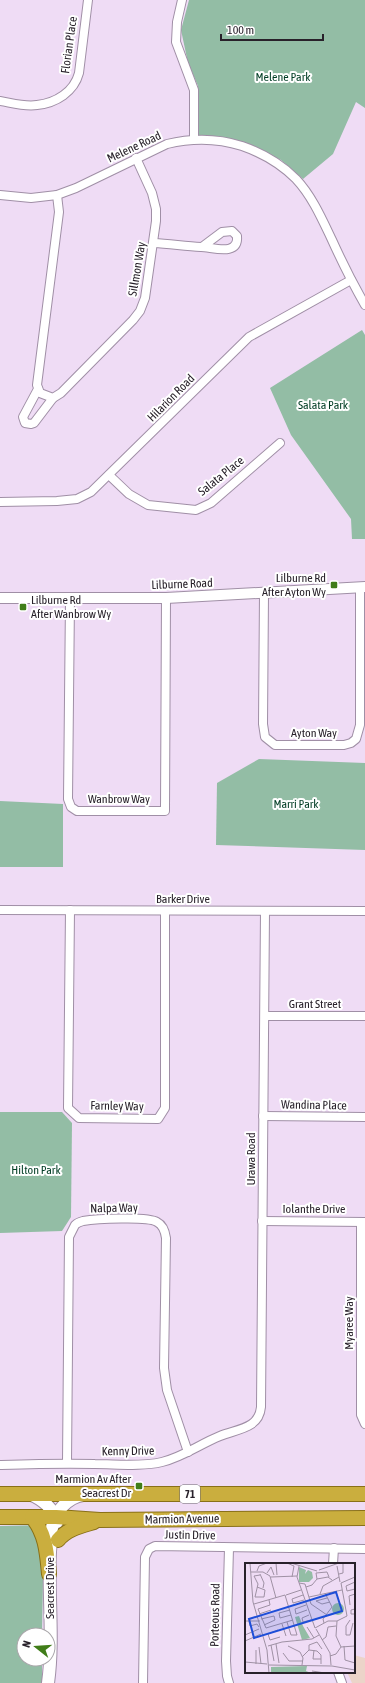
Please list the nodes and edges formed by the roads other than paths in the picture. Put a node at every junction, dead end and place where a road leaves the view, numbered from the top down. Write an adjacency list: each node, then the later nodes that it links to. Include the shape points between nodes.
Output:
1 (88, 0): 3 (street, Florian Place, via 79,73 73,87 59,98 40,105)
2 (182, 0): 4 (street, via 176,42 194,90)
3 (0, 101)
4 (194, 139): 5 (street, Melene Road, via 167,144); 10 (street, Melene Road, via 227,142 248,148 274,162 296,180 312,200)
5 (136, 158): 7 (street, Melene Road, via 76,188); 8 (street, Sillmon Way, via 155,201)
6 (0, 195): 7 (street, Melene Road, via 31,198)
7 (56, 195): 12 (street, Sillmon Way, via 59,212)
8 (154, 242): 9 (street); 13 (street, Sillmon Way, via 145,298 140,311 61,394)
9 (202, 247)
10 (351, 280): 11 (street, Melene Road); 15 (street, Hilarion Road, via 249,337)
11 (365, 305)
12 (38, 389): 13 (street, via 44,395); 13 (street, Sillmon Way, via 24,417 25,423 34,423)
13 (53, 398)
14 (280, 443): 15 (street, Salata Place, via 211,503 196,510 148,505 129,494)
15 (109, 476): 16 (street, Hilarion Road, via 91,492 77,499)
16 (0, 502)
17 (363, 590): 18 (street, Lilburne Road); 18 (street, Ayton Way, via 360,725 356,739 351,743 337,746 275,745 265,737)
18 (264, 596): 20 (street, Lilburne Road)
19 (0, 598): 21 (street, Lilburne Road)
20 (166, 601): 21 (street, Lilburne Road); 21 (street, Wanbrow Way, via 165,811 77,811 71,807 68,799)
21 (70, 602): 22 (street, Lilburne Road)
22 (0, 604)
23 (0, 910): 24 (street, Barker Drive)
24 (70, 910): 25 (street, Barker Drive); 25 (street, Farnley Way, via 68,1108 79,1118 158,1119 165,1108)
25 (165, 910): 26 (street, Barker Drive)
26 (265, 911): 27 (street, Barker Drive); 28 (street, Urawa Road)
27 (365, 911)
28 (264, 1016): 29 (street, Grant Street); 30 (street, Urawa Road)
29 (365, 1016)
30 (263, 1116): 31 (street, Wandina Place); 32 (street, Urawa Road)
31 (365, 1117)
32 (262, 1221): 33 (street, Iolanthe Drive); 34 (street, Urawa Road)
33 (363, 1222): 35 (street, Myaree Way, via 361,1415)
34 (262, 1407): 36 (street, Kenny Drive, via 260,1417 253,1424 220,1436)
35 (365, 1424)
36 (188, 1452): 37 (street, Kenny Drive, via 164,1461 144,1464); 37 (street, Nalpa Way, via 167,1390 164,1368 164,1229 158,1222 151,1220 84,1221 74,1225 69,1237)
37 (67, 1463): 38 (street, Kenny Drive)
38 (0, 1465)
39 (27, 1493): 40 (highway, Marmion Avenue / 71); 41 (highway, Marmion Avenue / 71); 45 (main road, via 45,1502)
40 (0, 1494)
41 (90, 1494): 42 (highway, Marmion Avenue / 71); 45 (main road, Seacrest Drive, via 68,1501)
42 (365, 1494)
43 (0, 1517): 44 (highway, Marmion Avenue / 71)
44 (32, 1517): 45 (highway, Marmion Avenue / 71); 53 (highway, via 43,1536)
45 (56, 1517): 47 (highway, Marmion Avenue / 71); 48 (main road, Seacrest Drive); 53 (main road, Seacrest Drive, via 52,1527)
46 (365, 1518): 47 (highway, Marmion Avenue / 71)
47 (100, 1520): 48 (highway, via 69,1530)
48 (58, 1540): 56 (main road, Seacrest Drive)
49 (228, 1548): 50 (street, Justin Drive); 57 (street, Justin Drive, via 155,1546 149,1549 145,1557); 58 (street, Porteous Road, via 226,1661)
50 (334, 1548): 51 (street, Justin Drive); 52 (street)
51 (365, 1548)
52 (333, 1563)
53 (49, 1574): 55 (main road, Seacrest Drive, via 51,1642)
54 (338, 1673): 59 (street)
55 (48, 1683)
56 (55, 1683)
57 (142, 1683)
58 (229, 1683)
59 (342, 1683)

